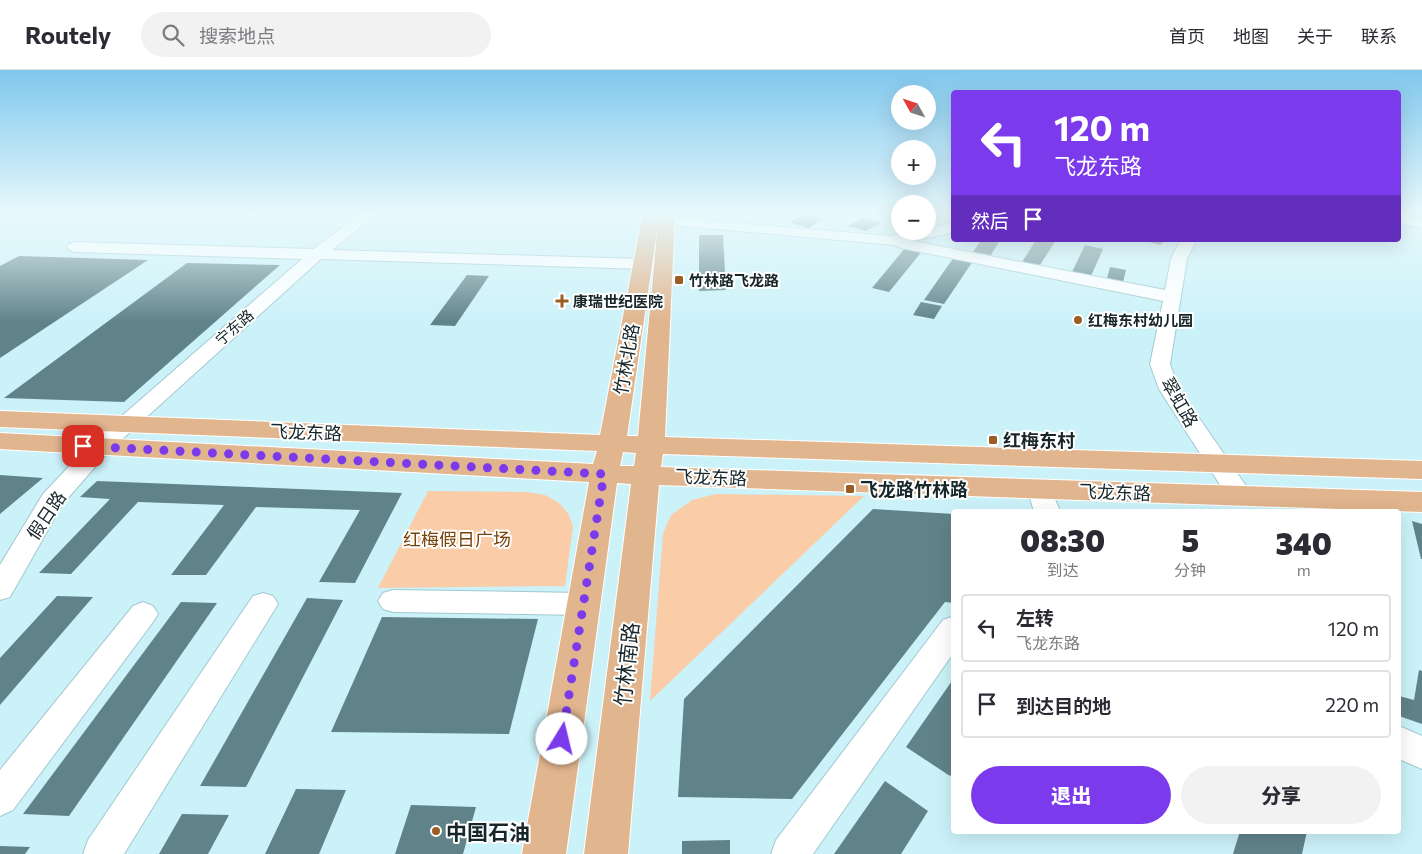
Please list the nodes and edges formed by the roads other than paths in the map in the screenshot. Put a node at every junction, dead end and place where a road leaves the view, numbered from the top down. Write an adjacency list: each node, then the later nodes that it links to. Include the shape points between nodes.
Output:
1 (165, 250): 7 (street)
2 (323, 250): 7 (street, 宁东路)
3 (648, 250): 8 (main road, 竹林北路)
4 (659, 250): 15 (main road, 竹林北路)
5 (933, 250): 9 (street)
6 (1183, 250): 9 (street, 翠虹路)
7 (317, 254): 8 (street); 11 (street, 宁东路)
8 (643, 264): 14 (main road, 竹林北路)
9 (1171, 297): 16 (street, 翠虹路, via 1160,364 1169,388)
10 (0, 420): 11 (main road, 飞龙东路)
11 (123, 425): 13 (street, 宁东路); 14 (main road, 飞龙东路)
12 (0, 441): 13 (main road, 飞龙东路)
13 (100, 446): 14 (main road, 飞龙东路); 21 (street, 假日路, via 52,500)
14 (608, 459): 15 (main road, 飞龙东路); 24 (main road)
15 (649, 460): 16 (main road, 飞龙东路); 19 (main road, 飞龙东路); 32 (main road, 竹林南路)
16 (1218, 463): 17 (main road, 飞龙东路); 18 (street, 翠虹路)
17 (1422, 470)
18 (1240, 496): 19 (main road, 飞龙东路); 20 (main road, 飞龙东路)
19 (1043, 500)
20 (1422, 502)
21 (0, 589)
22 (393, 601): 24 (street)
23 (263, 604): 30 (street)
24 (583, 604): 31 (main road)
25 (143, 614): 29 (street)
26 (951, 632): 33 (street)
27 (1401, 743): 28 (street)
28 (1422, 753)
29 (0, 798)
30 (102, 854)
31 (544, 854)
32 (606, 854)
33 (790, 854)

